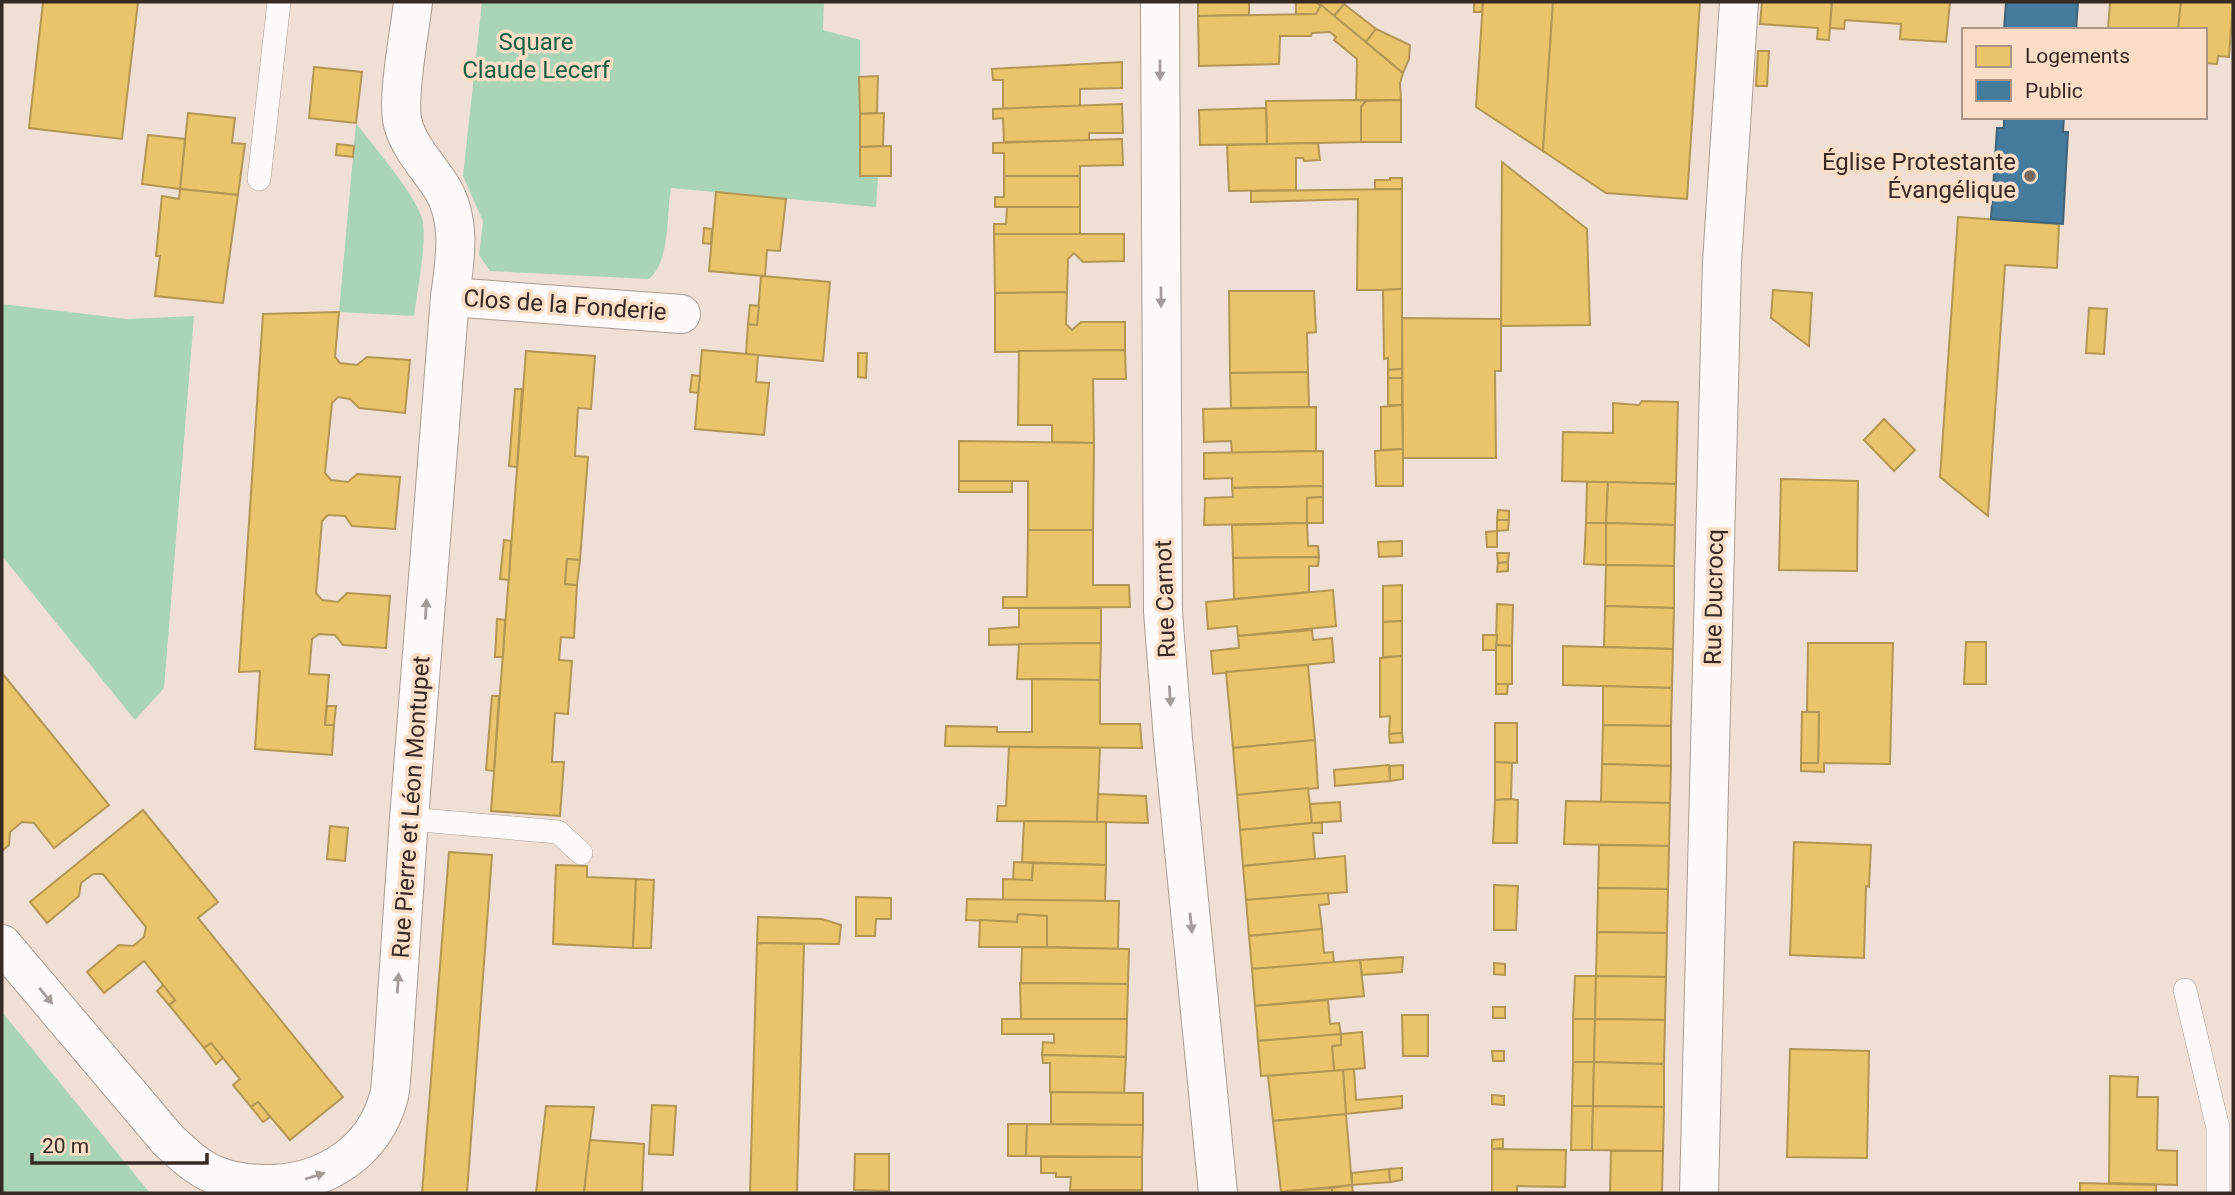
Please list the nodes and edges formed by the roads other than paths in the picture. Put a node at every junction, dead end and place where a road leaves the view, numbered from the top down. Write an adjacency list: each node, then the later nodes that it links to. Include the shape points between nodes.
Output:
1 (279, 2): 5 (lane)
2 (413, 2): 6 (street, Rue Pierre et Léon Montupet, via 402,120 409,141 452,207 456,253)
3 (1160, 2): 12 (street, Rue Carnot, one-way to 12, via 1163,612)
4 (1739, 2): 13 (street, Rue Ducrocq, via 1721,262)
5 (259, 179)
6 (450, 297): 7 (street, Clos de la Fonderie); 8 (street, Rue Pierre et Léon Montupet, one-way to 6)
7 (681, 314)
8 (409, 819): 9 (lane, via 558,832); 10 (street, Rue Pierre et Léon Montupet, one-way to 8, via 167,1140 190,1161 214,1175 247,1183 285,1184 318,1176 352,1156 381,1115 388,1096)
9 (581, 853)
10 (2, 944)
11 (2185, 990): 14 (lane, via 2218,1128)
12 (1219, 1193)
13 (1699, 1193)
14 (2218, 1193)

